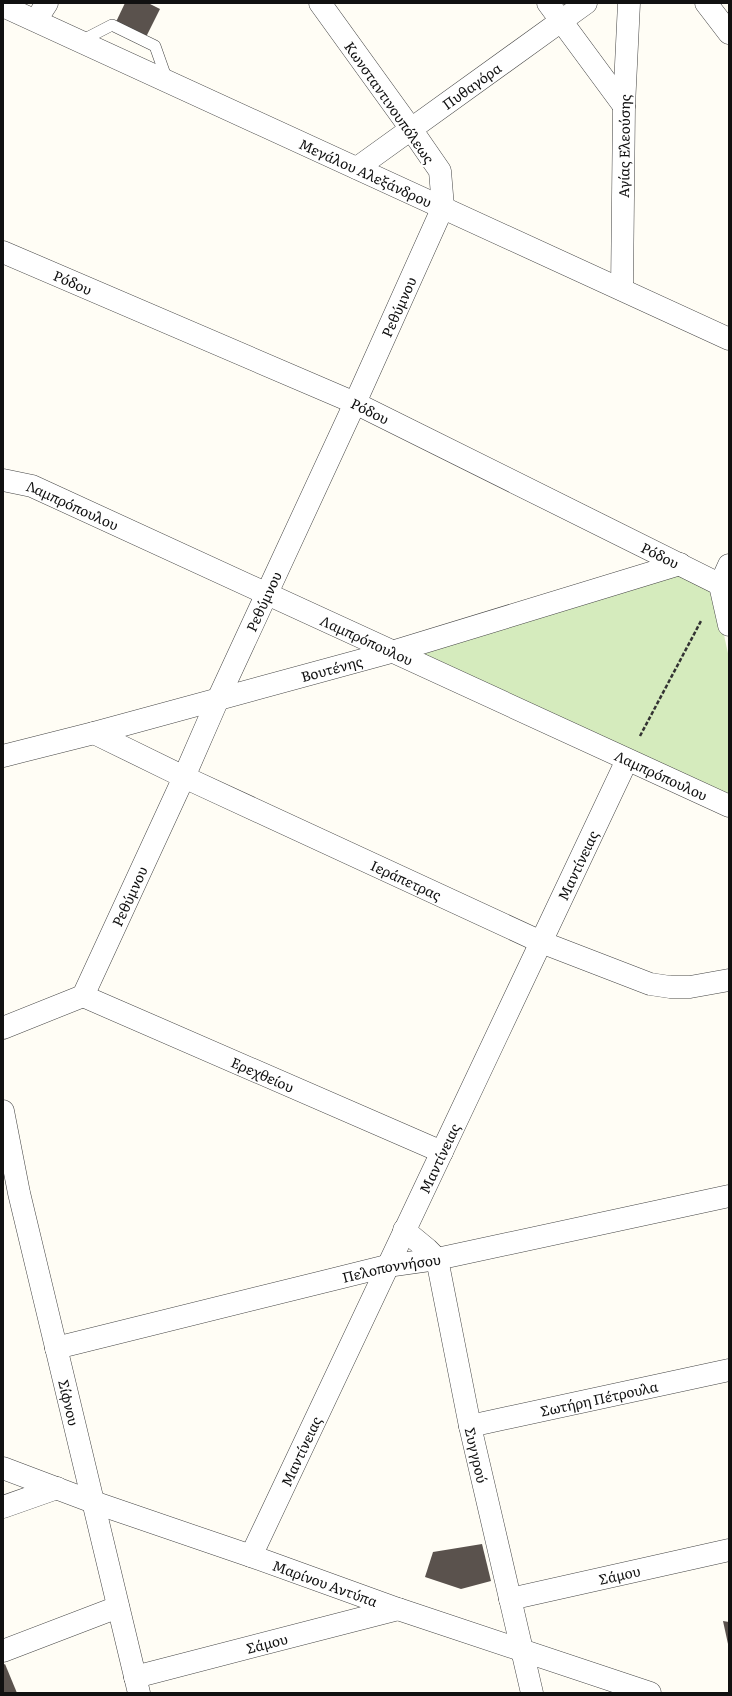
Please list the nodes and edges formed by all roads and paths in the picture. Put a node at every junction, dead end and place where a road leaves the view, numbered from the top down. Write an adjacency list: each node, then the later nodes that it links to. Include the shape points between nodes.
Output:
1 (320, 3): 11 (street, Κωνσταντινουπόλεως)
2 (548, 3): 8 (street)
3 (586, 3): 8 (street, Πυθαγόρα)
4 (629, 3): 10 (street, Αγίας Ελεούσης)
5 (706, 3): 9 (street)
6 (3, 6): 7 (street, Μεγάλου Αλεξάνδρου)
7 (41, 11): 12 (street, Μεγάλου Αλεξάνδρου, via 81,41)
8 (561, 22): 10 (street); 11 (street, Πυθαγόρα)
9 (729, 33)
10 (624, 106): 15 (street, Αγίας Ελεούσης)
11 (411, 129): 12 (street, Πυθαγόρα); 13 (street, Κωνσταντινουπόλεως, via 440,171)
12 (357, 168): 13 (street, Μεγάλου Αλεξάνδρου)
13 (443, 207): 15 (street, Μεγάλου Αλεξάνδρου); 17 (street, Ρεθύμνου)
14 (3, 252): 17 (street, Ρόδου)
15 (622, 290): 16 (street, Μεγάλου Αλεξάνδρου)
16 (729, 339)
17 (355, 404): 19 (street, Ρόδου); 22 (street, Ρεθύμνου)
18 (3, 480): 22 (street, Λαμπρόπουλου, via 32,486)
19 (680, 564): 21 (street, Ρόδου); 24 (street, Βουτένης)
20 (729, 565): 21 (street)
21 (725, 587): 23 (street); 28 (path)
22 (266, 593): 24 (street, Λαμπρόπουλου); 25 (street, Ρεθύμνου)
23 (729, 625)
24 (394, 651): 25 (street, Βουτένης); 28 (street, Λαμπρόπουλου)
25 (218, 698): 26 (street, Βουτένης); 29 (street, Ρεθύμνου)
26 (94, 733): 27 (street, Βουτένης); 29 (street, Ιεράπετρας)
27 (3, 756)
28 (627, 760): 30 (street, Λαμπρόπουλου); 31 (street, Μαντίνειας)
29 (184, 777): 31 (street, Ιεράπετρας); 33 (street, Ρεθύμνου)
30 (729, 806)
31 (541, 942): 32 (street, Ιεράπετρας, via 650,984 690,987); 36 (street, Μαντίνειας)
32 (729, 980)
33 (83, 996): 34 (street); 36 (street, Ερεχθείου)
34 (3, 1028)
35 (3, 1110): 41 (street, Σίφνου, via 19,1193)
36 (442, 1152): 38 (street, Μαντίνειας)
37 (729, 1196): 39 (street, Πελοποννήσου)
38 (404, 1230): 39 (street); 40 (street, Μαντίνειας)
39 (436, 1259): 40 (street, Πελοποννήσου); 43 (street, Συγγρού)
40 (387, 1266): 41 (street, Πελοποννήσου); 49 (street, Μαντίνειας)
41 (56, 1348): 46 (street, Σίφνου)
42 (729, 1370): 43 (street, Σωτήρη Πέτρουλα)
43 (470, 1426): 50 (street, Συγγρού)
44 (3, 1468): 45 (street, Μαρίνου Αντύπα)
45 (57, 1488): 46 (street, Μαρίνου Αντύπα); 47 (street)
46 (93, 1502): 49 (street, Μαρίνου Αντύπα); 51 (street, Σίφνου)
47 (3, 1507)
48 (729, 1550): 50 (street, Σάμου)
49 (251, 1556): 52 (street, Μαρίνου Αντύπα)
50 (510, 1599): 53 (street, Συγγρού)
51 (118, 1607): 54 (street); 55 (street, Σίφνου)
52 (398, 1609): 53 (street, Μαρίνου Αντύπα); 55 (street, Σάμου)
53 (523, 1650): 56 (street, Συγγρού); 57 (street, Μαρίνου Αντύπα)
54 (3, 1651)
55 (137, 1685)
56 (532, 1693)
57 (650, 1693)

